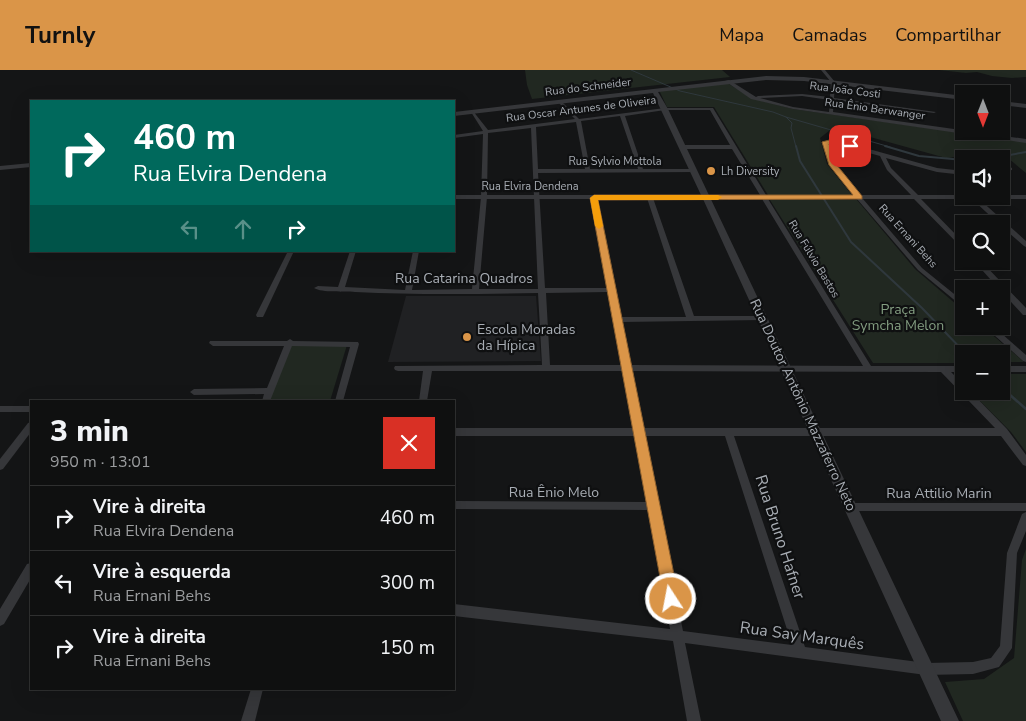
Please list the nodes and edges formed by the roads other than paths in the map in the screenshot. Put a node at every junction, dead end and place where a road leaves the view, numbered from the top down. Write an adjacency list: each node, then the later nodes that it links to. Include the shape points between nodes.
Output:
1 (823, 70): 3 (street)
2 (727, 81): 3 (street, Rua do Schneider, via 783,78); 4 (street, Rua do Schneider); 6 (street, Rua Ênio Berwanger)
3 (833, 82): 5 (street, Rua do Schneider); 7 (street)
4 (654, 90): 8 (street, Rua do Schneider); 11 (street, Rua Doutor Antônio Mazzaferro Neto)
5 (955, 97)
6 (753, 98): 7 (street, Rua João Costi, via 781,94); 15 (street, Rua Ênio Berwanger)
7 (832, 98): 14 (street, Rua João Costi); 15 (street)
8 (560, 101): 13 (street, Rua do Schneider); 18 (street)
9 (1010, 104): 10 (street)
10 (1026, 106)
11 (665, 109): 12 (street, Rua Oscar Antunes de Oliveira); 17 (street, Rua Oscar Antunes de Oliveira); 25 (street, Rua Doutor Antônio Mazzaferro Neto)
12 (711, 109): 26 (street, Rua Fúlvio Bastos)
13 (474, 112): 16 (street, Rua do Schneider); 21 (street)
14 (934, 112)
15 (831, 113): 20 (street, Rua Ênio Berwanger)
16 (455, 114)
17 (622, 114): 18 (street, Rua Oscar Antunes de Oliveira); 31 (street)
18 (578, 120): 19 (street, Rua Oscar Antunes de Oliveira); 30 (street)
19 (533, 126): 21 (street, Rua Oscar Antunes de Oliveira); 33 (street)
20 (955, 129)
21 (486, 131): 22 (street, Rua Oscar Antunes de Oliveira); 35 (street)
22 (455, 136)
23 (1010, 137): 24 (street, Rua Ênio Berwanger)
24 (1026, 140)
25 (683, 147): 26 (street); 32 (street, Rua Doutor Antônio Mazzaferro Neto)
26 (735, 147): 38 (street, Rua Fúlvio Bastos)
27 (883, 156): 34 (street, Rua Ernani Behs); 46 (street, Rua Ernani Behs, via 833,141 826,142 832,165); 47 (street, via 889,169)
28 (30, 165): 29 (street)
29 (0, 168)
30 (588, 171): 31 (street, Rua Sylvio Mottola); 33 (street, Rua Sylvio Mottola)
31 (640, 171): 32 (street, Rua Sylvio Mottola)
32 (694, 171): 37 (street, Rua Doutor Antônio Mazzaferro Neto)
33 (537, 172): 36 (street)
34 (955, 172)
35 (484, 197): 36 (street, Rua Elvira Dendena); 41 (street, Rua Elvira Dendena); 59 (street)
36 (538, 197): 42 (street, Rua Elvira Dendena); 60 (street)
37 (706, 197): 38 (street, Rua Elvira Dendena); 43 (street, Rua Elvira Dendena); 65 (street, Rua Doutor Antônio Mazzaferro Neto)
38 (765, 197): 44 (street, Rua Elvira Dendena); 77 (street, Rua Fúlvio Bastos)
39 (1010, 197): 40 (street, Rua Elvira Dendena)
40 (1026, 197)
41 (455, 198)
42 (594, 198): 43 (street, Rua Elvira Dendena); 58 (street)
43 (650, 198): 66 (street)
44 (806, 198): 45 (street, Rua Elvira Dendena)
45 (837, 198): 46 (street, Rua Elvira Dendena)
46 (859, 198): 47 (street, Rua Elvira Dendena); 62 (street, Rua Ernani Behs, via 920,269)
47 (916, 198): 48 (street, Rua Elvira Dendena); 50 (street)
48 (955, 198)
49 (982, 205): 51 (street)
50 (955, 238)
51 (1026, 245)
52 (291, 252): 64 (street)
53 (353, 252): 57 (street)
54 (416, 252): 61 (street)
55 (986, 270): 63 (street)
56 (318, 288): 57 (street, Rua Catarina Quadros)
57 (340, 290): 61 (street, Rua Catarina Quadros)
58 (610, 290): 60 (street, Rua Catarina Quadros); 67 (street)
59 (475, 291): 60 (street, Rua Catarina Quadros); 61 (street, Rua Catarina Quadros)
60 (543, 291): 74 (street)
61 (408, 292)
62 (955, 298)
63 (1026, 312)
64 (260, 315)
65 (762, 318): 66 (street); 76 (street, Rua Doutor Antônio Mazzaferro Neto)
66 (691, 319): 67 (street)
67 (616, 320): 75 (street)
68 (998, 335): 71 (street)
69 (290, 342): 70 (street); 83 (street); 86 (street, via 355,344)
70 (213, 343)
71 (1026, 359)
72 (398, 368): 73 (street)
73 (428, 368): 74 (street); 87 (street)
74 (546, 368): 75 (street)
75 (626, 368): 76 (street); 93 (street)
76 (785, 368): 77 (street); 95 (street, Rua Doutor Antônio Mazzaferro Neto)
77 (868, 368): 79 (street)
78 (1026, 368): 81 (street)
79 (943, 369): 80 (street); 82 (street)
80 (955, 369)
81 (1010, 369)
82 (955, 382)
83 (270, 391): 84 (street); 85 (street)
84 (194, 392)
85 (266, 400)
86 (339, 400)
87 (423, 400)
88 (973, 400): 96 (street)
89 (0, 409): 90 (street)
90 (30, 409)
91 (30, 426): 98 (street)
92 (455, 432): 93 (street)
93 (639, 432): 94 (street); 100 (street)
94 (728, 432): 95 (street); 108 (street, Rua Bruno Hafner)
95 (817, 432): 96 (street); 101 (street, Rua Doutor Antônio Mazzaferro Neto)
96 (1004, 432): 97 (street)
97 (1026, 462)
98 (0, 466)
99 (455, 505): 100 (street, Rua Ênio Melo)
100 (654, 506): 107 (street)
101 (851, 507): 102 (street, Rua Attilio Marin); 109 (street, Rua Doutor Antônio Mazzaferro Neto)
102 (1026, 507)
103 (1026, 517): 109 (street, Rua Say Marquês, via 1012,553 1006,648 995,663 973,668)
104 (30, 570): 106 (street)
105 (455, 610): 107 (street, Rua Say Marquês)
106 (0, 620)
107 (678, 636): 108 (street, Rua Say Marquês); 112 (street)
108 (802, 653): 109 (street, Rua Say Marquês)
109 (926, 669): 113 (street, Rua Doutor Antônio Mazzaferro Neto)
110 (257, 690): 111 (street)
111 (248, 721)
112 (694, 721)
113 (950, 721)

